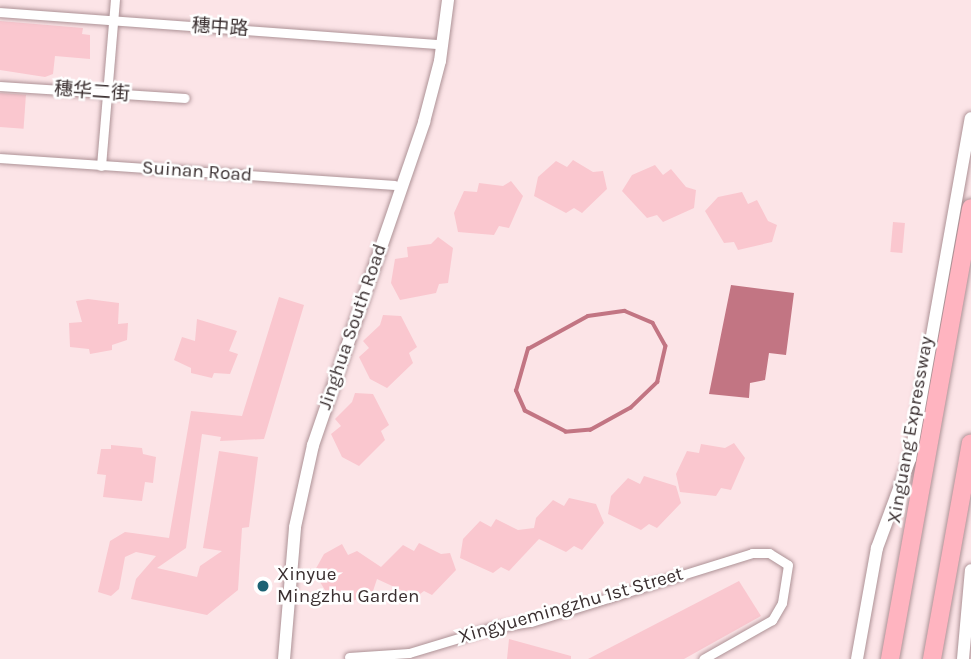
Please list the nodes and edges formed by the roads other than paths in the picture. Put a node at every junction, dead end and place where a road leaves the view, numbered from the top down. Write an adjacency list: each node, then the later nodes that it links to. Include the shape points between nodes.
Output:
1 (115, 0): 4 (street)
2 (448, 0): 19 (main road, Jinghua South Road, via 427,112 313,445 295,527)
3 (0, 12): 4 (street, 穗中路)
4 (114, 21): 5 (street, 穗中路); 7 (street)
5 (439, 44)
6 (0, 86): 7 (street, 穗华二街)
7 (107, 94): 8 (street, 穗华二街); 11 (street)
8 (184, 98)
9 (971, 118): 21 (main road, via 911,459 877,548)
10 (0, 158): 11 (street, Suinan Road)
11 (101, 166): 12 (street, Suinan Road)
12 (394, 185)
13 (971, 208): 22 (highway, Xinguang Expressway)
14 (971, 443): 23 (highway)
15 (971, 570): 24 (main road)
16 (957, 619): 17 (main road)
17 (971, 619)
18 (349, 657): 20 (street, Xingyuemingzhu 1st Street, via 409,653 492,628 531,622 752,553 769,553 788,565 776,616)
19 (284, 659)
20 (703, 659)
21 (856, 659)
22 (890, 659)
23 (932, 659)
24 (963, 659)

